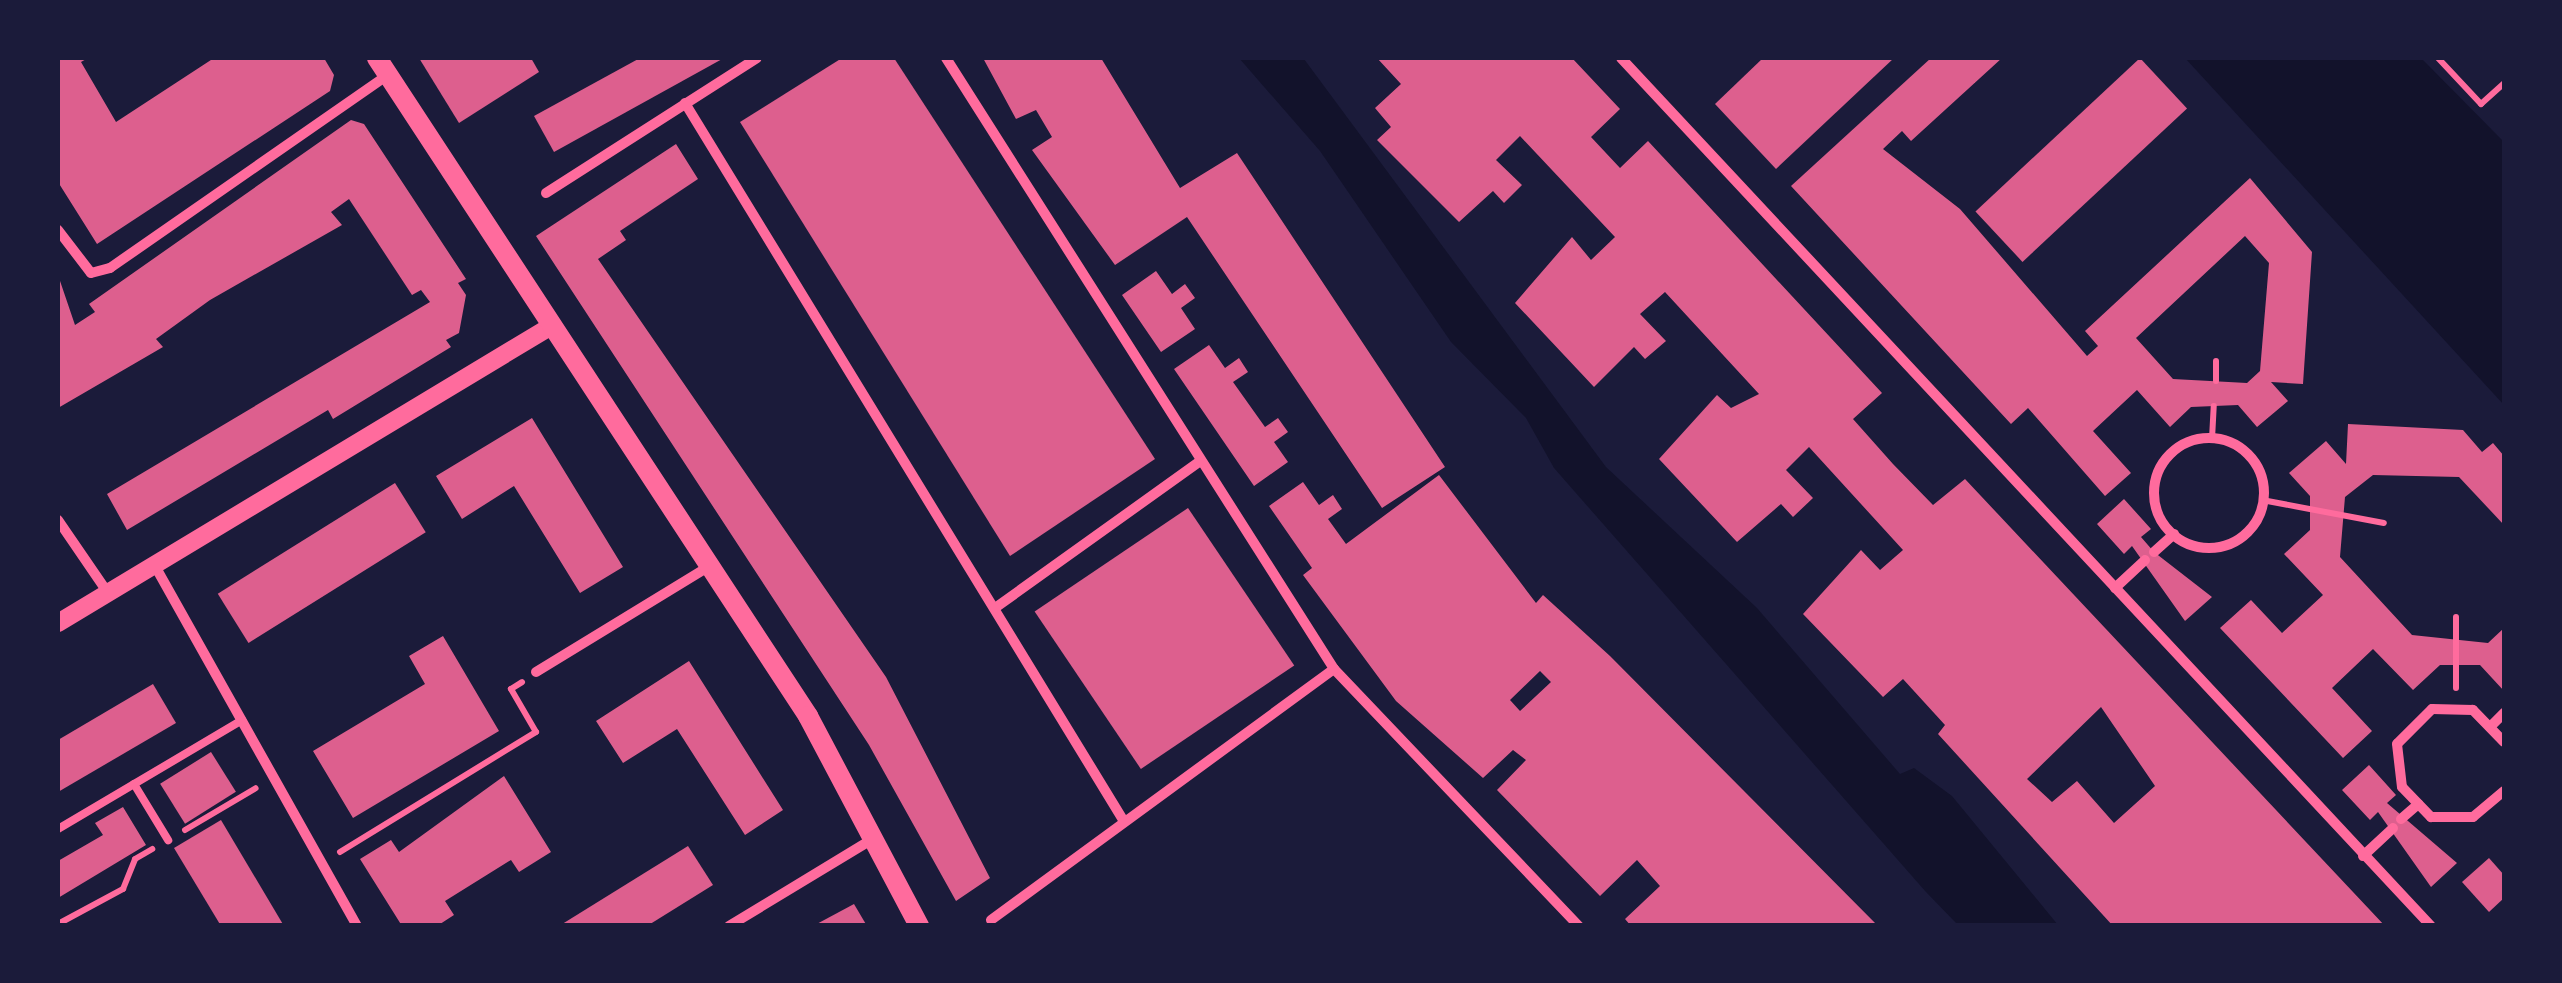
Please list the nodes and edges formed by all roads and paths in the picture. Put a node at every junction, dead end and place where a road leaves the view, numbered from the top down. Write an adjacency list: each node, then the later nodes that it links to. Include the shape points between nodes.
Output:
1 (756, 58): 7 (street)
2 (946, 58): 15 (street)
3 (1621, 58): 22 (street)
4 (2438, 58): 6 (path, via 2481,104)
5 (383, 66): 9 (street, via 110,268 91,273); 10 (main road)
6 (2504, 82)
7 (685, 103): 8 (street); 24 (street)
8 (546, 193)
9 (58, 230)
10 (548, 328): 20 (street); 21 (main road)
11 (2216, 361): 12 (path)
12 (2216, 381)
13 (2214, 406): 14 (path)
14 (2212, 439): 16 (street, via 2230,440 2262,474); 19 (street, via 2188,438 2153,473 2158,516)
15 (1199, 462): 24 (street); 27 (street)
16 (2262, 500): 18 (path); 19 (street, via 2262,519 2230,547 2187,547)
17 (58, 520): 23 (street)
18 (2384, 523)
19 (2174, 534): 22 (street)
20 (156, 566): 23 (street); 31 (street)
21 (708, 566): 28 (street); 39 (main road)
22 (2114, 588): 41 (street)
23 (108, 593): 26 (street)
24 (995, 608): 37 (street)
25 (2456, 617): 29 (path)
26 (58, 623)
27 (1334, 669): 37 (street); 47 (street)
28 (536, 672): 42 (path, via 511,690 536,732)
29 (2456, 710): 32 (street, via 2473,710); 36 (street, via 2432,709 2397,744 2402,787)
30 (2504, 713): 32 (street)
31 (242, 720): 34 (lane); 42 (street)
32 (2490, 727): 33 (street)
33 (2504, 742)
34 (134, 784): 38 (lane); 40 (lane)
35 (2504, 790): 36 (street, via 2474,817 2431,817)
36 (2418, 804): 41 (street)
37 (1122, 818): 43 (street)
38 (58, 829)
39 (877, 837): 45 (street); 46 (main road)
40 (168, 840)
41 (2364, 856): 48 (street)
42 (322, 863): 44 (street)
43 (991, 920)
44 (357, 926)
45 (729, 926)
46 (919, 926)
47 (1579, 926)
48 (2430, 926)

